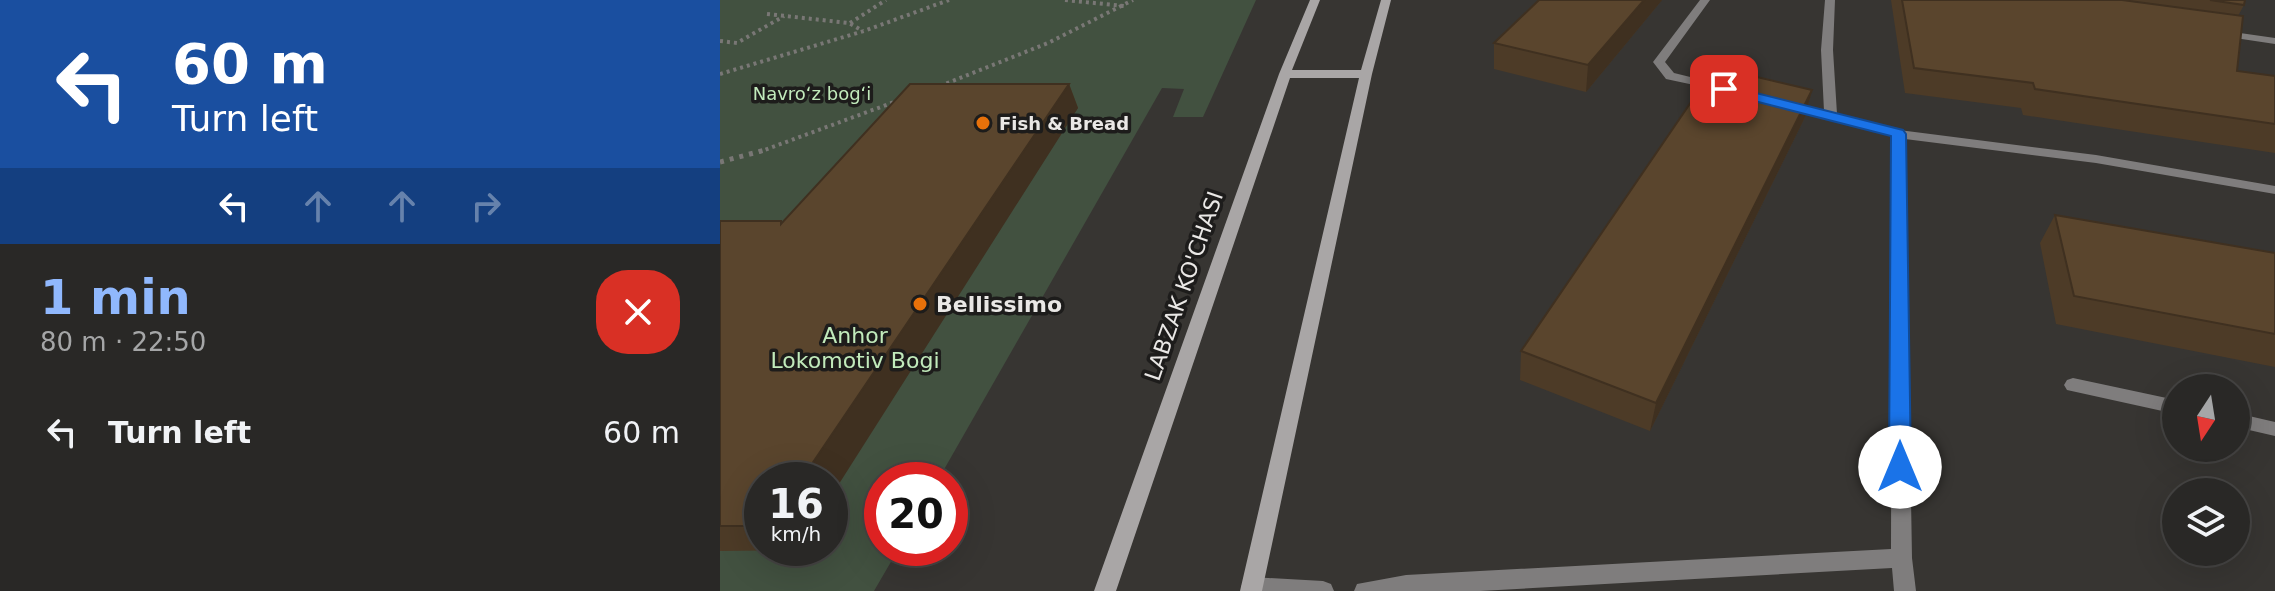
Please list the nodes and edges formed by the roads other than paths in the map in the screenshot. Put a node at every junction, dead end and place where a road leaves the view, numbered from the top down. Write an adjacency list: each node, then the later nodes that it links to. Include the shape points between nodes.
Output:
1 (1315, 0): 7 (main road, LABZAK KO'CHASI)
2 (1386, 0): 8 (main road)
3 (1705, 0): 9 (lane, via 1659,62 1670,76)
4 (1830, 0): 11 (lane)
5 (2214, 32): 6 (lane)
6 (2275, 41)
7 (1285, 74): 8 (main road); 20 (main road, LABZAK KO'CHASI)
8 (1366, 74): 19 (main road)
9 (1743, 94)
10 (1772, 101): 11 (lane)
11 (1831, 116): 12 (lane)
12 (1898, 134): 13 (lane, via 2096,159); 18 (lane)
13 (2275, 190)
14 (2073, 385): 15 (lane)
15 (2162, 404)
16 (2250, 423): 17 (lane)
17 (2275, 429)
18 (1901, 558): 22 (lane); 23 (lane)
19 (1252, 589): 21 (lane)
20 (1105, 591)
21 (1323, 591)
22 (1365, 591)
23 (1905, 591)

